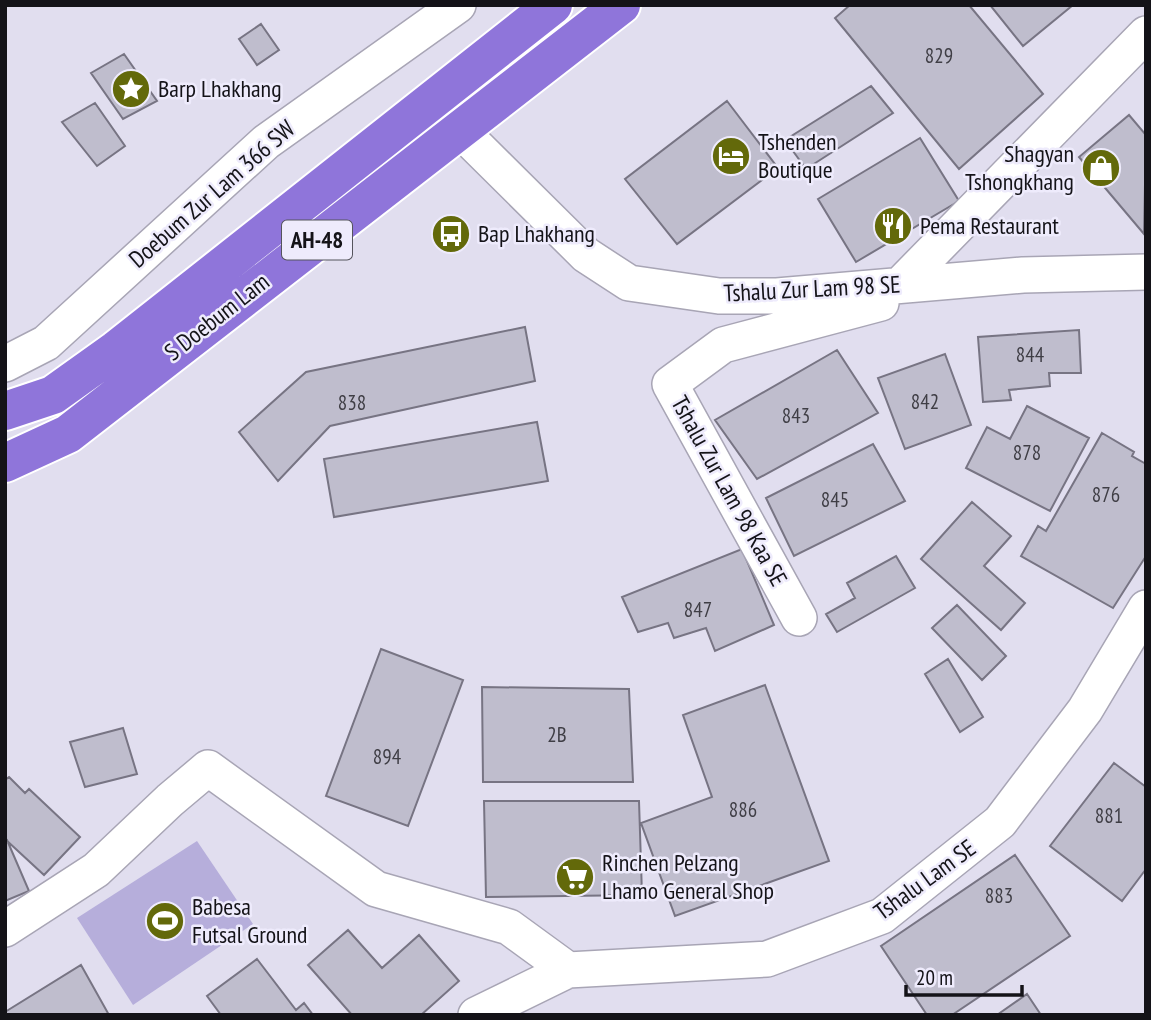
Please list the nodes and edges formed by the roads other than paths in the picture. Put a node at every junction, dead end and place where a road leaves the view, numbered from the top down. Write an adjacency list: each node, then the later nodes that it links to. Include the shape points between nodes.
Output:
1 (458, 5): 9 (street, Doebum Zur Lam 366 SW, via 266,142 46,343)
2 (553, 5): 10 (highway, S Doebum Lam / AH-48, via 116,350 53,395)
3 (621, 5): 5 (highway, S Doebum Lam / AH-48)
4 (1146, 34): 8 (street)
5 (460, 130): 8 (street, Tshalu Zur Lam 98 SE, via 586,255 629,283 719,296); 11 (highway, S Doebum Lam / AH-48, via 68,434)
6 (1146, 272): 7 (street, Tshalu Zur Lam 98 SE)
7 (965, 279): 8 (street, Tshalu Zur Lam 98 SE); 13 (street, Tshalu Zur Lam 98 Kaa SE, via 723,345 670,384)
8 (900, 285)
9 (5, 364)
10 (5, 411)
11 (5, 463)
12 (1146, 608): 15 (street, Tshalu Lam SE, via 1085,710 1000,822 882,916 767,959)
13 (799, 618)
14 (5, 929): 15 (street, via 96,870 208,768 376,889 509,927)
15 (568, 970): 16 (street, Tshalu Lam SE)
16 (476, 1015)

